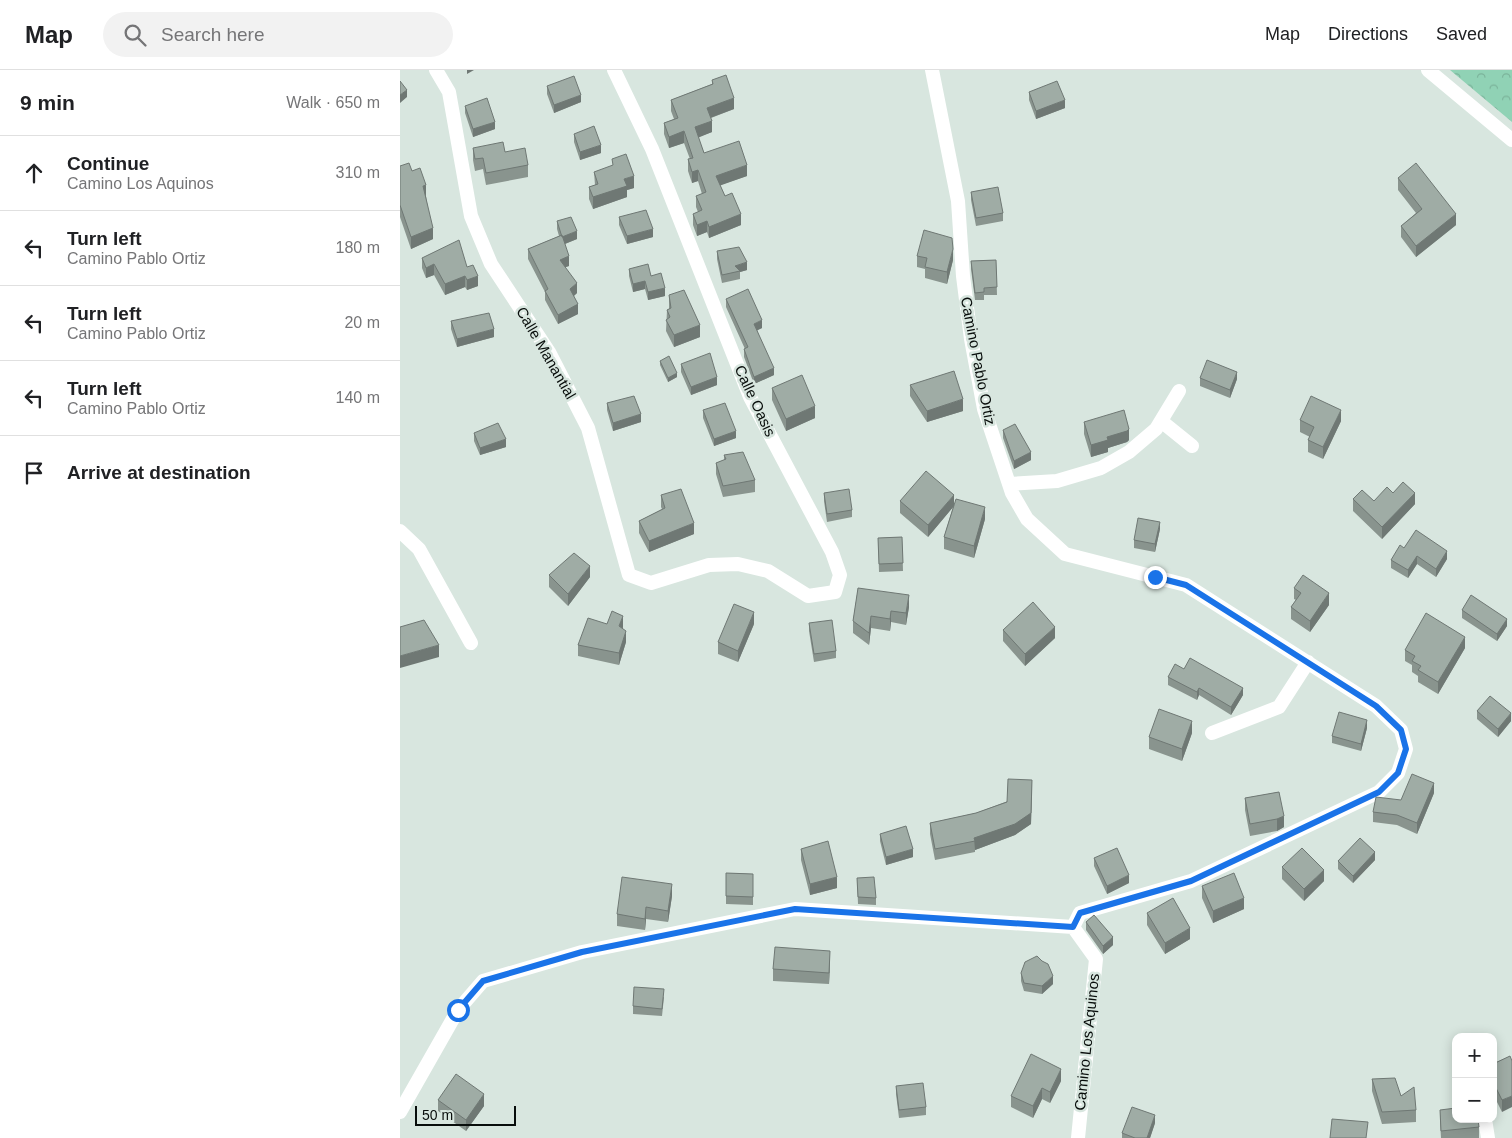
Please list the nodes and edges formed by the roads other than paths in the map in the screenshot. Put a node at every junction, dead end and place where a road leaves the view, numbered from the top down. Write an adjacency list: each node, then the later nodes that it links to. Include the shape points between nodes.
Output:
1 (436, 70): 11 (street, Calle Manantial, via 448,92 471,216 491,264 549,352 588,428 629,575 650,583)
2 (614, 70): 11 (street, Calle Oasis, via 652,149 750,397 832,552 840,575 835,592 808,596 768,571 738,564)
3 (932, 70): 9 (street, Camino Pablo Ortiz, via 958,201 963,276 984,409)
4 (1428, 70): 5 (street)
5 (1512, 140)
6 (1179, 391): 7 (street)
7 (1161, 421): 8 (street); 9 (street, via 1129,452 1101,468 1057,481)
8 (1192, 446)
9 (1009, 484): 13 (street, Camino Pablo Ortiz, via 1027,519 1065,554 1186,585)
10 (400, 531): 12 (street, via 419,549)
11 (695, 569)
12 (471, 643)
13 (1308, 662): 14 (street, via 1279,707); 15 (street, Camino Pablo Ortiz, via 1376,706 1401,730 1406,749 1398,773 1379,792 1191,881 1080,913)
14 (1212, 733)
15 (1073, 927): 16 (street, via 795,909 582,952 483,981 458,1010); 18 (street, Camino Los Aquinos, via 1096,959)
16 (400, 1112)
17 (1486, 1123): 19 (street)
18 (1078, 1138)
19 (1488, 1138)

